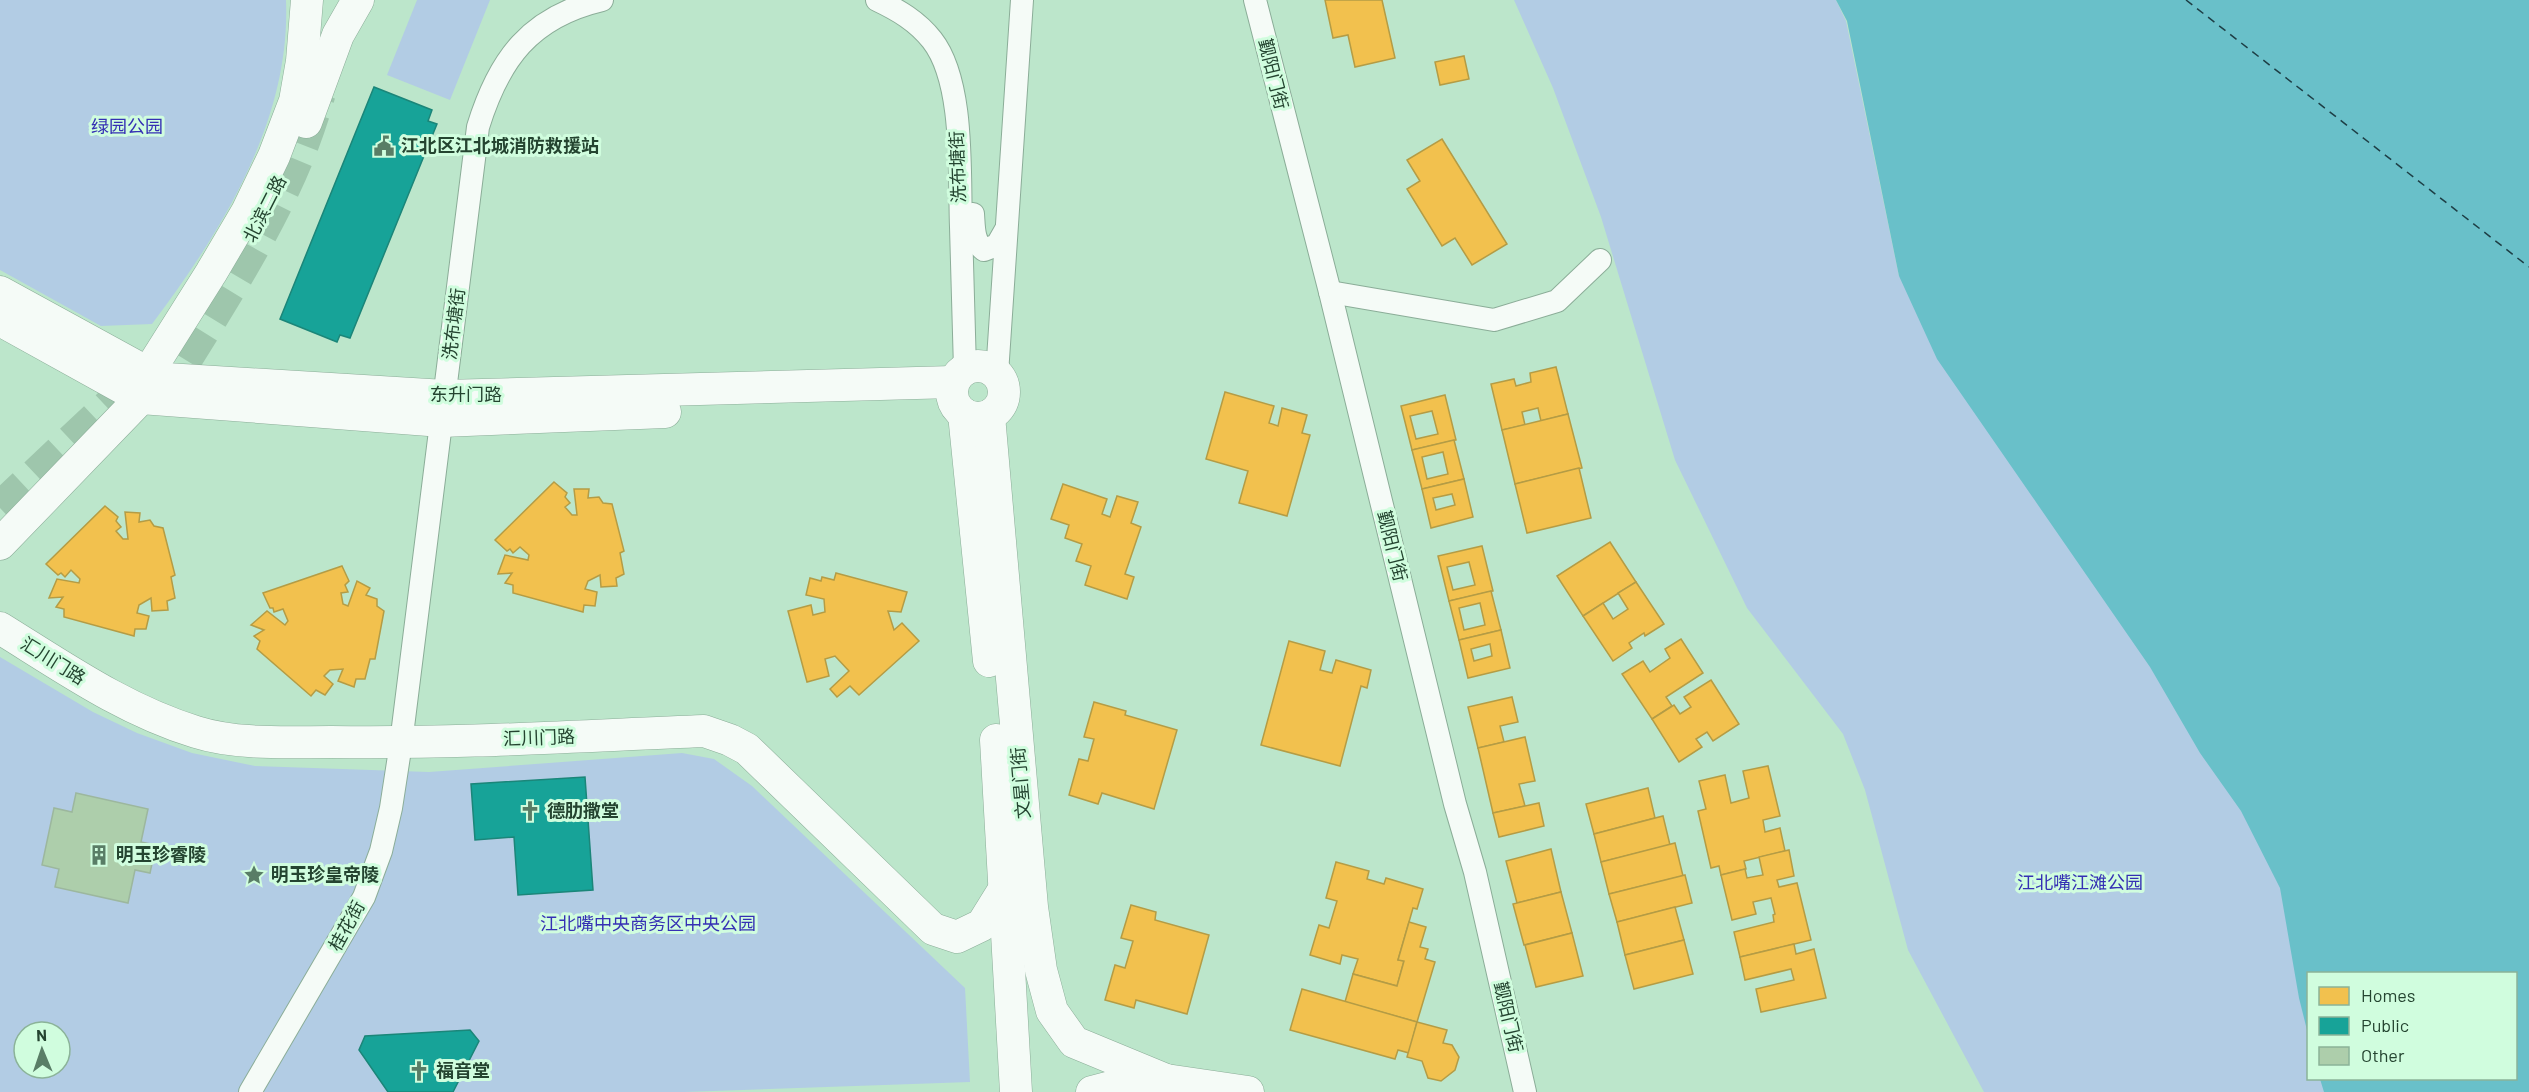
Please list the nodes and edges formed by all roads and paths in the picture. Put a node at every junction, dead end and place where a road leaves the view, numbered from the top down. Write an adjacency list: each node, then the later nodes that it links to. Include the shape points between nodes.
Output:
1 (307, 0): 14 (street, 北滨二路, via 295,101 274,156)
2 (358, 0): 14 (street, 北滨二路, via 338,34 313,105 264,214 228,279)
3 (602, 0): 16 (street, 洗布塘街, via 561,15 525,39 504,63 489,93 478,127)
4 (877, 0): 7 (street, 洗布塘街, via 902,12 932,40 949,75)
5 (1022, 0): 8 (street)
6 (1255, 0): 11 (street, 觐阳门街)
7 (959, 154): 8 (street, via 979,246 992,249); 15 (street, 洗布塘街)
8 (1005, 231): 13 (street)
9 (1600, 260): 11 (street, via 1557,302 1494,320)
10 (0, 292): 14 (street, 东升门路)
11 (1330, 292): 26 (street, 觐阳门街, via 1475,872)
12 (0, 320): 14 (street, 东升门路)
13 (997, 374): 15 (street, 东升门路, via 982,366); 15 (street, via 1004,397 996,411)
14 (152, 383): 16 (street, 东升门路); 17 (street, 北滨二路)
15 (965, 396): 16 (street, 东升门路); 20 (street, 文星门街, via 995,722); 21 (street, 文星门街, via 1041,970 1052,1011 1074,1042)
16 (444, 409): 19 (street, 洗布塘街)
17 (0, 544)
18 (0, 628): 19 (street, 汇川门路, via 102,692 198,733 252,741)
19 (401, 743): 20 (street, 汇川门路, via 704,731 747,749 933,929 957,937 982,925); 22 (street, 桂花街, via 381,851 364,897)
20 (1005, 888): 23 (street, 文星门街)
21 (1166, 1080): 24 (street); 25 (street)
22 (249, 1092)
23 (1016, 1092)
24 (1092, 1092)
25 (1248, 1092)
26 (1525, 1092)

